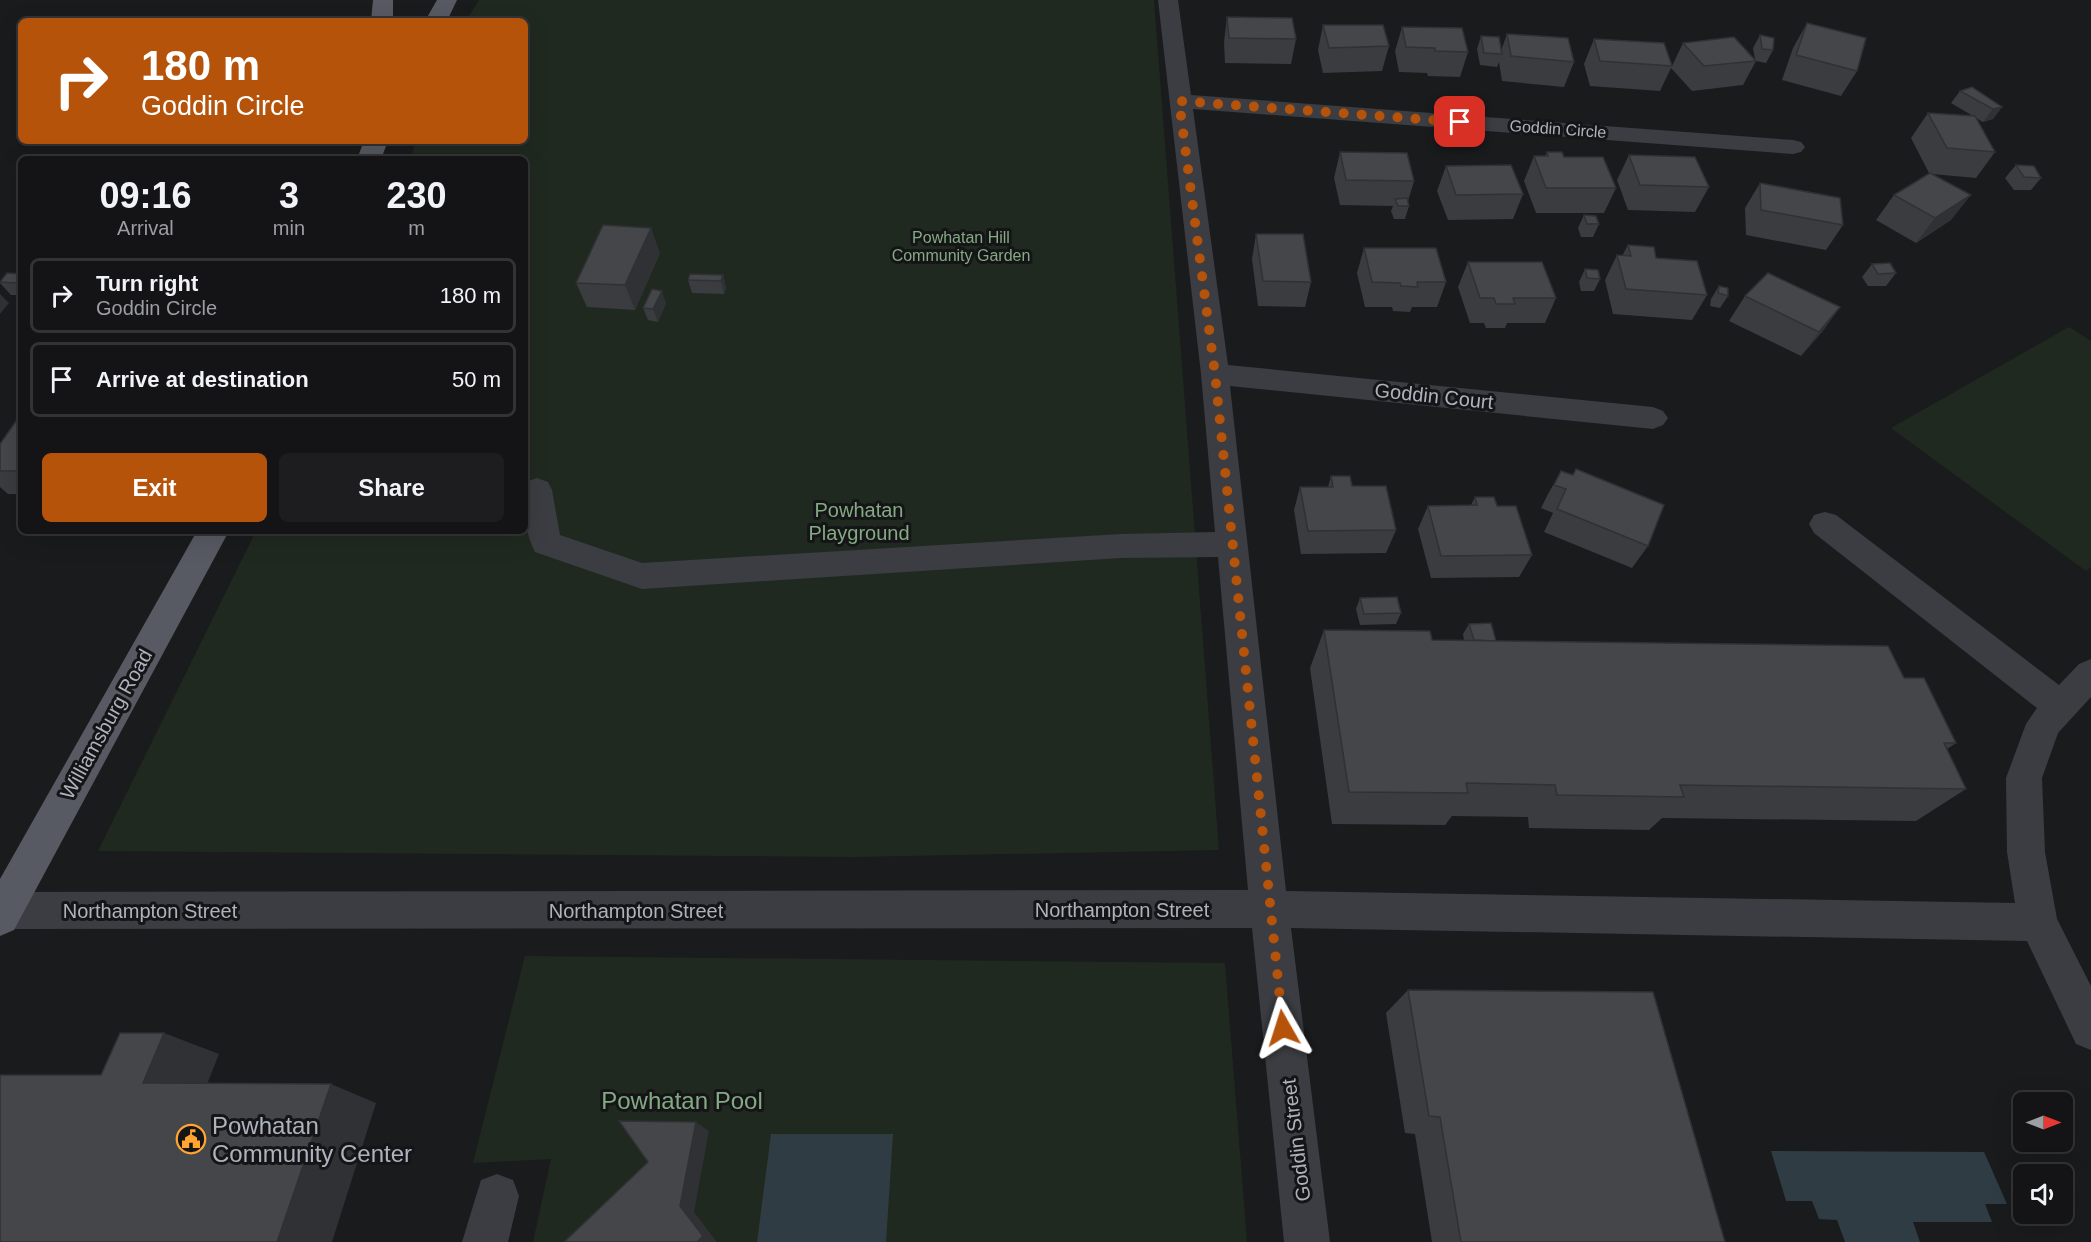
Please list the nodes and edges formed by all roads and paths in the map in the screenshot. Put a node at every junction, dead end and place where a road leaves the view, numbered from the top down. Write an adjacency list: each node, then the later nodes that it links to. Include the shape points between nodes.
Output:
1 (383, 0): 4 (main road)
2 (447, 0): 5 (main road)
3 (1168, 0): 6 (street, Goddin Street)
4 (382, 18)
5 (438, 18)
6 (1179, 101): 7 (street, Goddin Circle); 8 (street, Goddin Street)
7 (1793, 147)
8 (1215, 374): 9 (street, Goddin Court); 13 (street, Goddin Street)
9 (1653, 418)
10 (537, 490): 13 (street, via 546,543 642,576 1120,546)
11 (1825, 524): 15 (street)
12 (211, 534): 17 (main road, Williamsburg Road)
13 (1233, 544): 16 (street, Goddin Street)
14 (2091, 674): 15 (street)
15 (2060, 706): 18 (street, via 2044,724 2024,778 2026,852)
16 (1269, 909): 17 (street, Northampton Street); 18 (street, Northampton Street); 22 (street, Goddin Street)
17 (2, 914)
18 (2038, 922): 19 (street)
19 (2091, 1029)
20 (497, 1196): 21 (street)
21 (485, 1242)
22 (1307, 1242)

